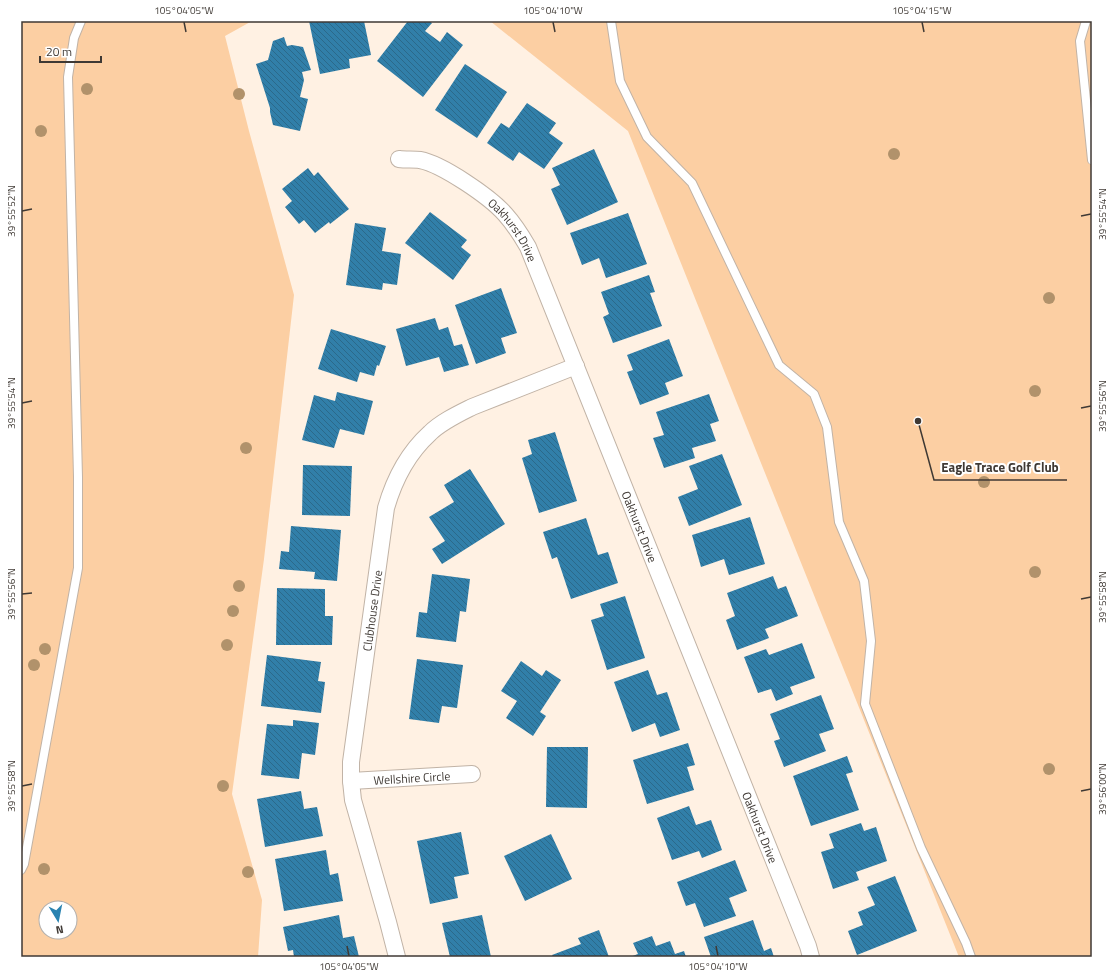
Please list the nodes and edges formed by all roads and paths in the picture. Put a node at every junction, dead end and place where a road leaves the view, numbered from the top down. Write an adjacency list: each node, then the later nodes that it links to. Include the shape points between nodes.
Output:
1 (82, 21): 9 (lane, via 74,38 68,77 78,568)
2 (611, 21): 12 (lane, via 620,81 647,137 692,183 780,365 814,394 827,427 838,522 864,581 871,641 865,704 921,848 966,943)
3 (1086, 21): 5 (lane, via 1080,41)
4 (399, 160): 6 (street, Oakhurst Drive, via 420,160 441,167 494,204 508,218 528,247)
5 (1092, 160)
6 (576, 366): 8 (street, Clubhouse Drive, via 457,415 430,433 407,459 397,477 386,508 351,762); 11 (street, Oakhurst Drive)
7 (472, 774): 8 (street, Wellshire Circle)
8 (351, 781): 10 (street, Clubhouse Drive, via 353,800)
9 (21, 870)
10 (397, 957)
11 (811, 957)
12 (970, 957)

